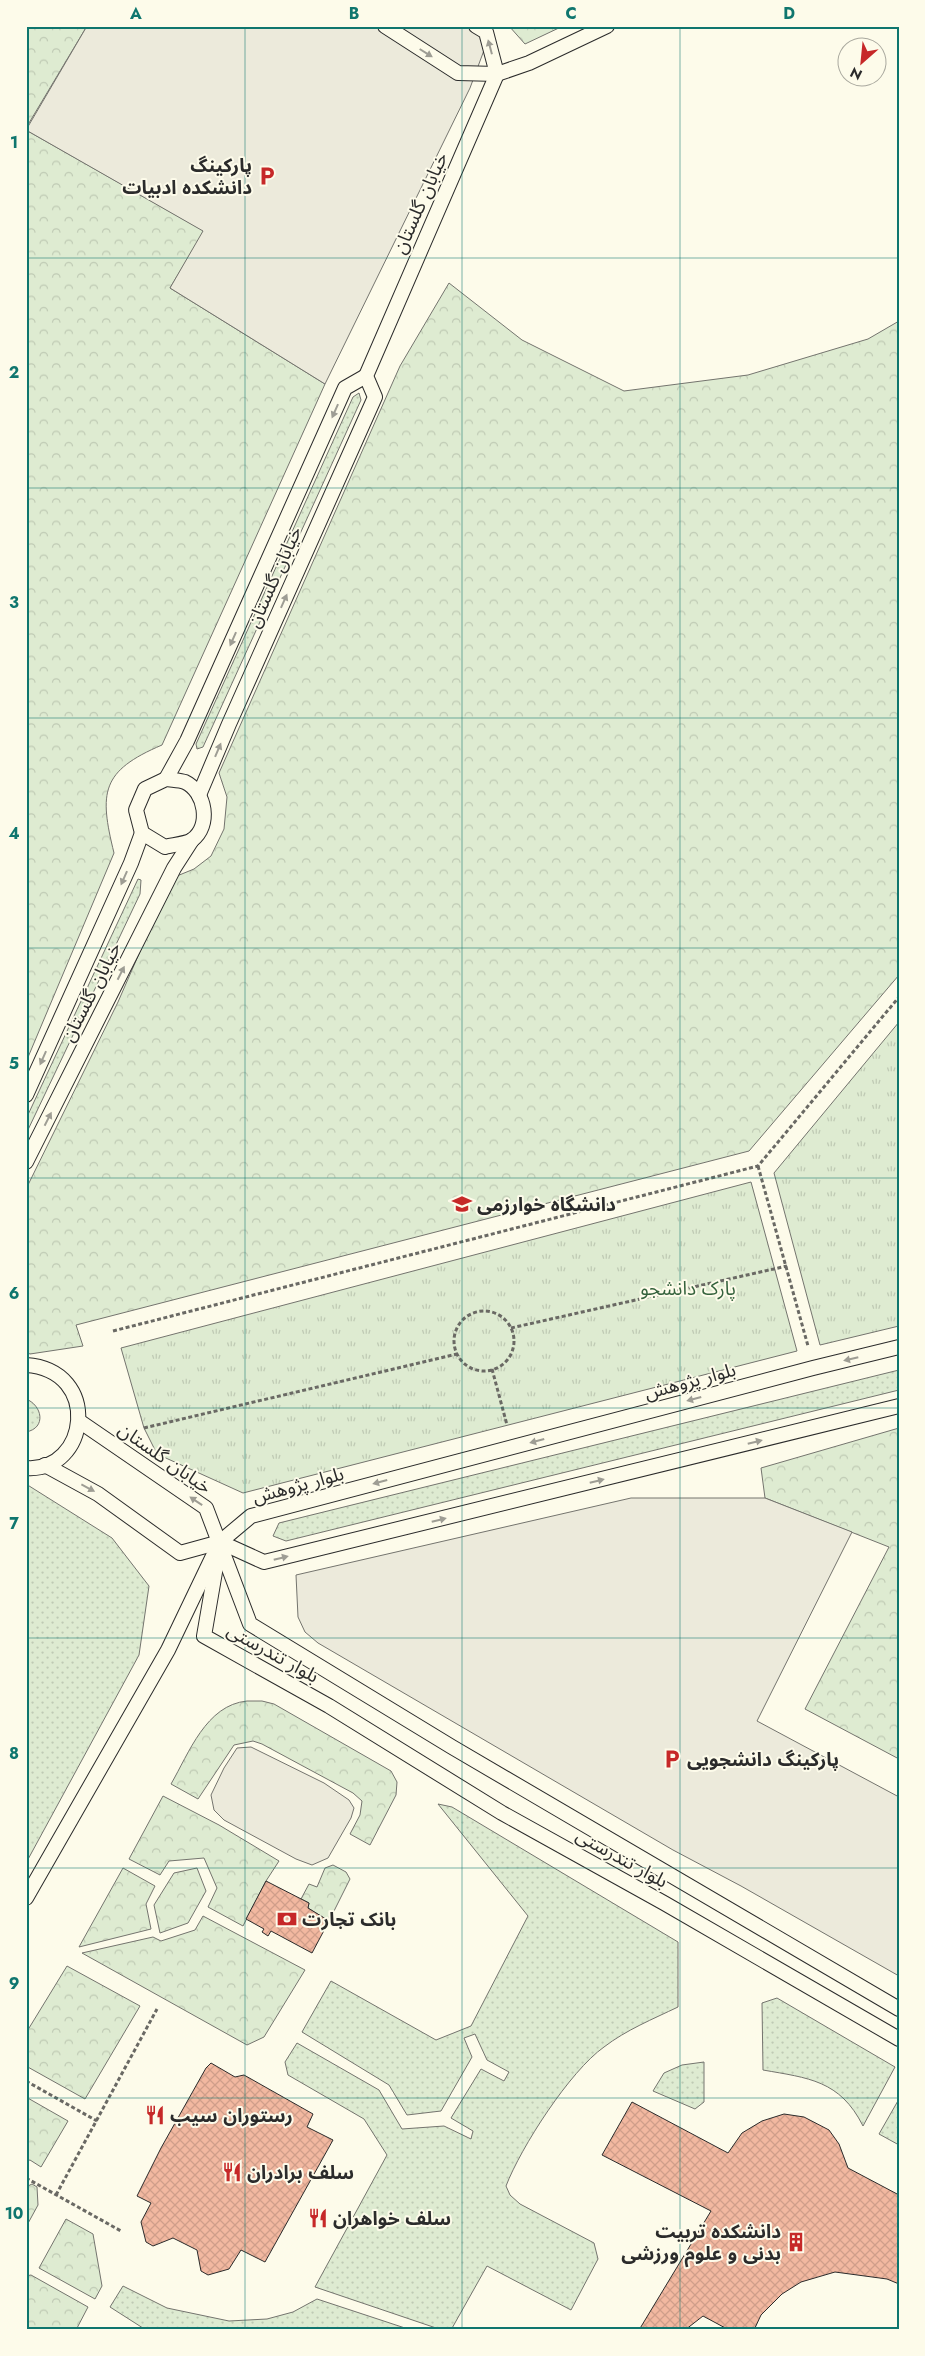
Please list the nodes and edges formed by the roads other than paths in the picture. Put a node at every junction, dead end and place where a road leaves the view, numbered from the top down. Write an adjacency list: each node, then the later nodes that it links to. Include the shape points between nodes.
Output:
1 (385, 26): 4 (lane, one-way to 4, via 458,73)
2 (476, 26): 4 (lane, one-way to 2, via 486,32)
3 (606, 26): 4 (lane, via 529,63)
4 (497, 74): 5 (lane, خیابان گلستان)
5 (366, 376): 6 (lane, خیابان گلستان, one-way to 6, via 345,388 187,741); 7 (lane, خیابان گلستان, one-way to 5, via 375,397)
6 (166, 779): 7 (lane, via 186,782); 8 (lane, via 145,789 136,810)
7 (199, 794): 9 (lane, via 204,811 202,827)
8 (142, 833): 9 (lane, via 165,847); 10 (lane, خیابان گلستان, one-way to 10)
9 (192, 840): 11 (lane, خیابان گلستان, one-way to 9, via 174,868)
10 (26, 1095)
11 (26, 1162)
12 (899, 1347): 18 (lane, بلوار پژوهش, one-way to 18, via 251,1516)
13 (26, 1365): 15 (lane, via 52,1371 64,1380 73,1392)
14 (899, 1406): 18 (lane, one-way to 14, via 264,1562)
15 (79, 1421): 16 (lane, via 76,1435 68,1448 58,1459); 18 (lane, خیابان گلستان, one-way to 15, via 206,1508)
16 (45, 1465): 17 (lane); 18 (lane, one-way to 18, via 98,1494 180,1553)
17 (26, 1468)
18 (220, 1542): 19 (lane, via 168,1650); 20 (lane, بلوار تندرستی, via 250,1624); 21 (lane, بلوار تندرستی, via 204,1636 329,1706 502,1813)
19 (26, 1898)
20 (899, 2009)
21 (899, 2040)

